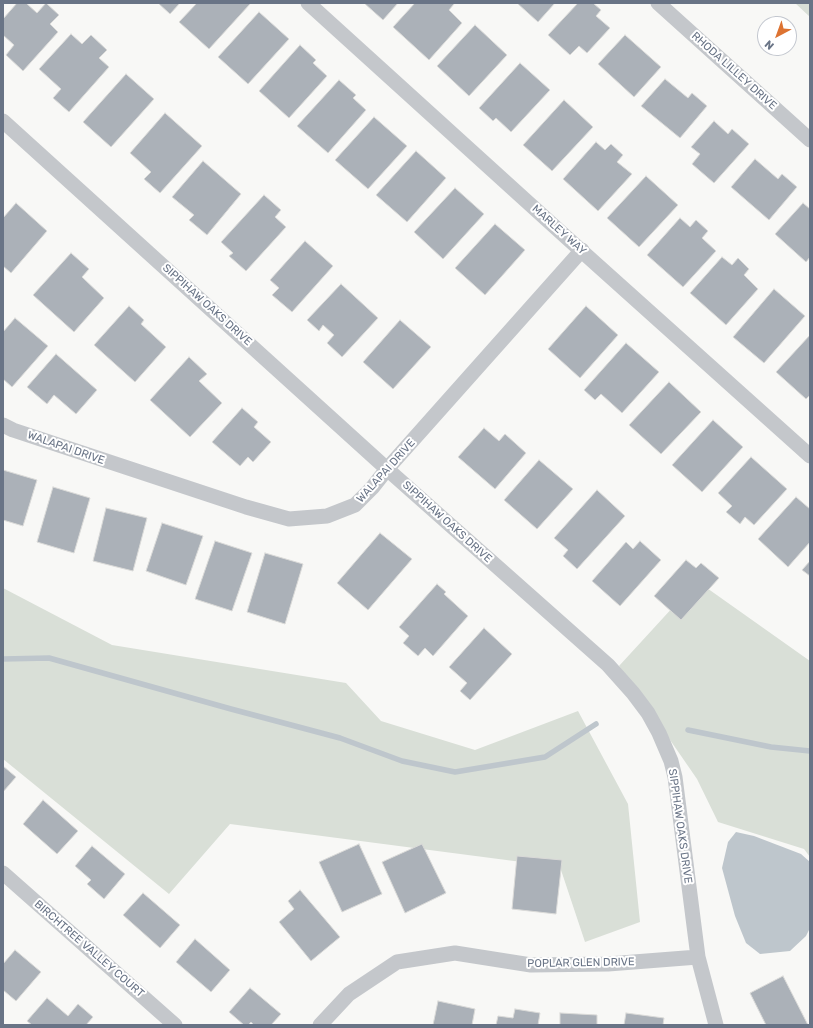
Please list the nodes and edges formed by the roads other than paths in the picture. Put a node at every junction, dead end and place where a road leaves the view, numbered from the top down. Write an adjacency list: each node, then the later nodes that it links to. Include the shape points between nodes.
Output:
1 (308, 3): 5 (street, MARLEY WAY)
2 (658, 3): 4 (street, RHODA LILLEY DRIVE)
3 (3, 121): 8 (street, SIPPIHAW OAKS DRIVE)
4 (810, 140)
5 (582, 250): 7 (street, MARLEY WAY); 8 (street, WALAPAI DRIVE)
6 (3, 425): 8 (street, WALAPAI DRIVE, via 246,507 289,519 327,516 355,505)
7 (810, 456)
8 (387, 469): 10 (street, SIPPIHAW OAKS DRIVE, via 608,666 648,713 659,733 675,777)
9 (3, 873): 11 (street, BIRCHTREE VALLEY COURT)
10 (698, 957): 12 (street, POPLAR GLEN DRIVE, via 608,964 531,965 456,953 397,962 349,994); 13 (street, SIPPIHAW OAKS DRIVE)
11 (174, 1025)
12 (320, 1025)
13 (716, 1025)

